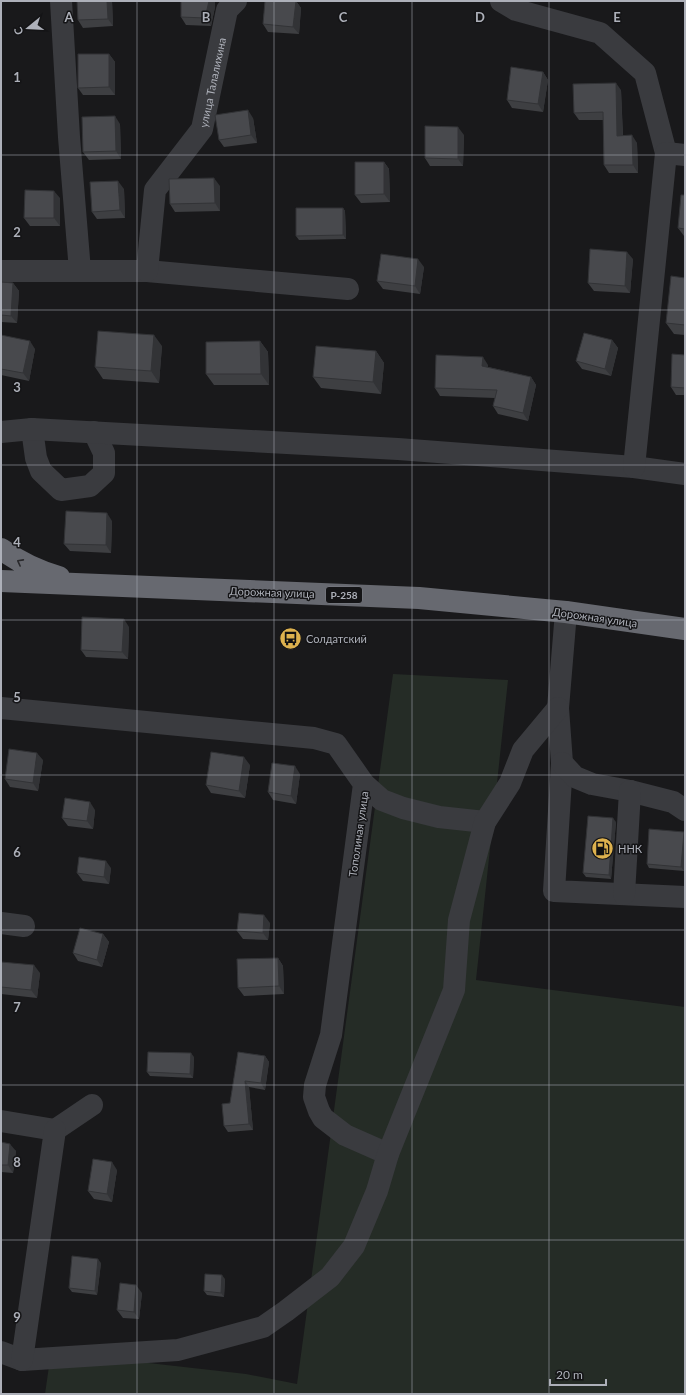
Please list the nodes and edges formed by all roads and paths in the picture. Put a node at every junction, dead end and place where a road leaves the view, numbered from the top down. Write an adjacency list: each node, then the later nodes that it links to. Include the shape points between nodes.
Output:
1 (61, 1): 6 (street)
2 (236, 1): 7 (street, улица Талалихина, via 227,10 202,129 155,190)
3 (501, 1): 4 (street, via 516,10 600,33 645,73)
4 (675, 154): 12 (street)
5 (1, 271): 6 (street)
6 (80, 271): 7 (street)
7 (146, 271): 8 (street)
8 (348, 289)
9 (32, 429): 10 (street); 11 (street); 11 (street, via 36,458 41,471 61,490 90,486 104,473 104,453)
10 (1, 432)
11 (94, 432): 12 (street, via 398,449)
12 (634, 467): 13 (street)
13 (685, 474)
14 (1, 548): 16 (highway, one-way to 14, via 45,573 18,561)
15 (1, 581): 16 (highway, Дорожная улица / Р-258)
16 (83, 584): 17 (highway, Дорожная улица / Р-258, via 419,598)
17 (566, 612): 18 (highway, Дорожная улица / Р-258); 20 (street)
18 (685, 629)
19 (1, 708): 22 (street, Тополиная улица, via 314,738 336,744)
20 (558, 708): 21 (street); 25 (street, via 523,750 510,783)
21 (562, 763): 23 (street, via 575,777 592,784); 26 (street, via 554,891)
22 (364, 784): 25 (street, via 382,800 403,808 439,817); 33 (street, Тополиная улица, via 331,1035 315,1085 314,1097 323,1118 345,1135)
23 (630, 791): 24 (street, via 674,802); 26 (street)
24 (685, 810)
25 (485, 822): 33 (street, via 459,920 454,990)
26 (624, 894): 27 (street)
27 (685, 897)
28 (1, 923): 29 (street)
29 (24, 926)
30 (92, 1105): 32 (street)
31 (1, 1121): 32 (street)
32 (55, 1130): 35 (street)
33 (388, 1154): 35 (street, via 377,1191 354,1246 330,1277 263,1327 178,1350)
34 (1, 1352): 35 (street)
35 (22, 1360)

